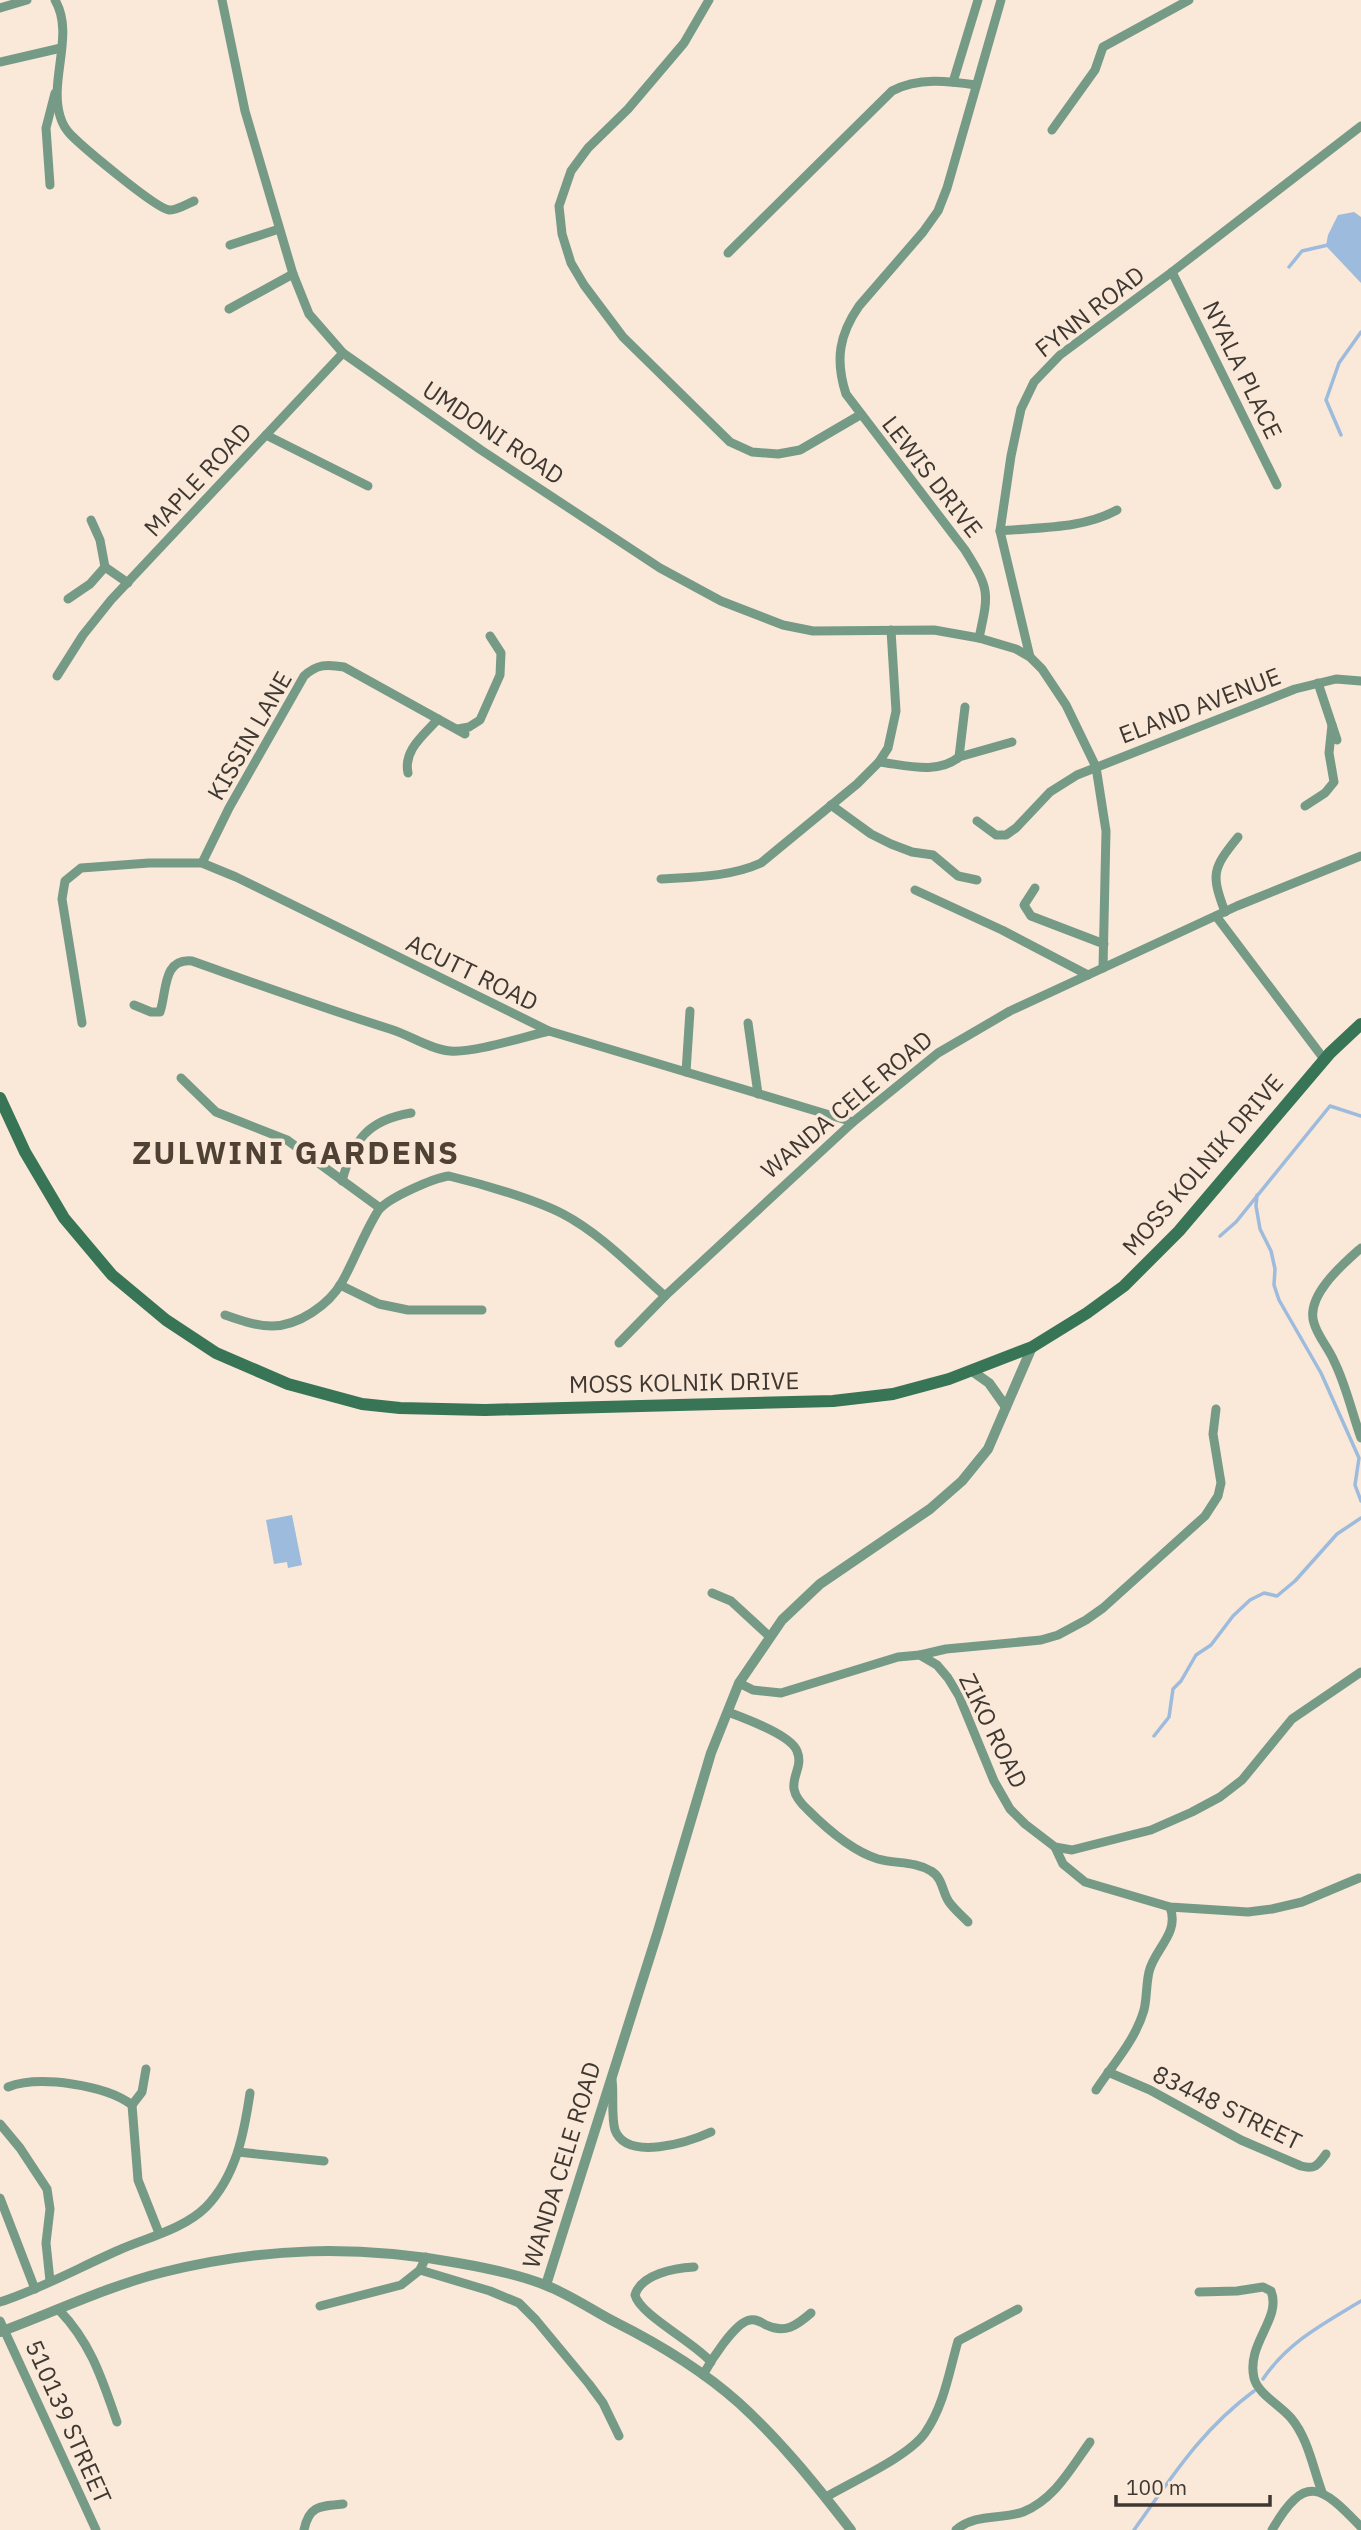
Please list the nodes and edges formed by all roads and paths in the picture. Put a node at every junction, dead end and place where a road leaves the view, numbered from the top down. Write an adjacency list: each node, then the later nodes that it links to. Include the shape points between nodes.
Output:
1 (27, 0): 8 (street)
2 (55, 0): 9 (street, via 61,18)
3 (222, 0): 18 (street, UMDONI ROAD, via 245,111)
4 (709, 0): 25 (street, via 684,43 571,171 559,206 571,263 624,337 730,442 752,452 800,450)
5 (978, 0): 11 (street)
6 (1001, 0): 13 (street, LEWIS DRIVE)
7 (1189, 0): 15 (street, via 1108,43 1088,81)
8 (0, 8)
9 (61, 48): 10 (street); 12 (street)
10 (0, 62)
11 (953, 82): 13 (street); 20 (street, via 910,83 892,91)
12 (57, 85): 16 (street, via 46,128); 17 (street, via 61,119 76,140 164,208 171,210)
13 (976, 85): 25 (street, LEWIS DRIVE, via 938,211 848,322 839,350 840,374)
14 (1361, 126): 21 (street, FYNN ROAD)
15 (1052, 130)
16 (50, 185)
17 (194, 201)
18 (279, 229): 19 (street); 22 (street, UMDONI ROAD)
19 (230, 245)
20 (728, 253)
21 (1172, 272): 27 (street, NYALA PLACE); 31 (street, FYNN ROAD, via 1060,355 1034,382 1021,409)
22 (293, 274): 23 (street); 24 (street, UMDONI ROAD, via 309,314)
23 (229, 309)
24 (343, 353): 26 (street, MAPLE ROAD); 35 (street, UMDONI ROAD, via 660,568 720,601 813,631)
25 (860, 415): 37 (street, LEWIS DRIVE, via 982,578 987,591)
26 (266, 435): 28 (street); 33 (street, MAPLE ROAD)
27 (1277, 485)
28 (368, 486)
29 (1117, 510): 31 (street, via 1085,523)
30 (91, 520): 32 (street)
31 (1000, 531): 38 (street, FYNN ROAD)
32 (105, 567): 33 (street); 34 (street)
33 (128, 583): 39 (street, MAPLE ROAD, via 83,635)
34 (68, 599)
35 (891, 630): 37 (street, UMDONI ROAD, via 934,630); 48 (street, via 895,711 888,748)
36 (490, 636): 43 (street, KISSIN LANE, via 501,653 500,675 480,720 461,731)
37 (979, 638): 38 (street)
38 (1030, 657): 49 (street, via 1052,682)
39 (57, 676)
40 (1361, 681): 41 (street, ELAND AVENUE)
41 (1318, 683): 44 (street, ELAND AVENUE); 49 (street, ELAND AVENUE)
42 (965, 706): 47 (street)
43 (438, 719): 50 (street, via 408,755); 56 (street, KISSIN LANE, via 344,667 323,664 312,669 304,676)
44 (1332, 725): 45 (street, ELAND AVENUE); 52 (street, via 1329,753 1334,782)
45 (1337, 740)
46 (1012, 742): 47 (street)
47 (959, 757): 48 (street, via 934,768)
48 (879, 762): 51 (street)
49 (1097, 767): 53 (street, ELAND AVENUE, via 1050,792 1006,835 996,835); 63 (street, via 1106,831)
50 (408, 773)
51 (831, 805): 57 (street, via 772,855 748,869); 58 (street, via 871,834 912,852 933,855 958,876)
52 (1305, 806)
53 (977, 821)
54 (1238, 837): 61 (street, via 1215,874)
55 (1361, 856): 61 (street, WANDA CELE ROAD)
56 (202, 863): 68 (street, ACUTT ROAD, via 81,868 65,881 62,899); 71 (street, ACUTT ROAD)
57 (661, 879)
58 (977, 880)
59 (1035, 888): 63 (street, via 1024,905 1031,916)
60 (915, 890): 65 (street)
61 (1225, 912): 62 (street, WANDA CELE ROAD)
62 (1216, 916): 64 (street, WANDA CELE ROAD); 72 (street)
63 (1104, 944): 64 (street)
64 (1103, 968): 65 (street, WANDA CELE ROAD)
65 (1088, 975): 78 (street, WANDA CELE ROAD, via 1010,1011 938,1053)
66 (134, 1005): 71 (street, via 160,1012 169,973 182,960 392,1029 438,1049 462,1050)
67 (690, 1011): 73 (street)
68 (82, 1023)
69 (748, 1023): 75 (street)
70 (1361, 1024): 72 (main road, MOSS KOLNIK DRIVE)
71 (550, 1031): 73 (street, ACUTT ROAD)
72 (1324, 1059): 87 (main road, MOSS KOLNIK DRIVE, via 1154,1257 1124,1286)
73 (686, 1072): 75 (street, ACUTT ROAD)
74 (181, 1078): 79 (street, via 216,1112 276,1134)
75 (758, 1094): 78 (street, ACUTT ROAD)
76 (0, 1098): 88 (main road, MOSS KOLNIK DRIVE, via 64,1218 112,1275 166,1320 216,1353 310,1390 362,1404 485,1410 833,1401 893,1394)
77 (411, 1113): 79 (street, via 392,1116 356,1142)
78 (853, 1122): 83 (street, WANDA CELE ROAD)
79 (342, 1181): 80 (street)
80 (380, 1208): 82 (street); 83 (street, via 437,1179 458,1178 563,1214)
81 (1361, 1248): 91 (street, via 1319,1292 1312,1320 1335,1362)
82 (340, 1285): 84 (street, via 379,1304 408,1310); 85 (street, via 317,1308 284,1325 251,1324)
83 (665, 1296): 86 (street, WANDA CELE ROAD)
84 (482, 1310)
85 (225, 1315)
86 (619, 1343)
87 (1032, 1347): 88 (main road, MOSS KOLNIK DRIVE); 89 (street, WANDA CELE ROAD)
88 (972, 1371): 89 (street, via 989,1383)
89 (1006, 1407): 93 (street, WANDA CELE ROAD, via 988,1449 962,1481 930,1509 820,1584)
90 (1216, 1409): 94 (street, via 1213,1433 1221,1483 1218,1496 1205,1516 1103,1608 1041,1640)
91 (1361, 1438)
92 (712, 1593): 93 (street, via 731,1601)
93 (770, 1637): 96 (street, WANDA CELE ROAD)
94 (920, 1655): 96 (street, via 898,1657 781,1693 753,1690); 98 (street, ZIKO ROAD, via 936,1665 959,1696 993,1781 1010,1809)
95 (1361, 1672): 98 (street, via 1292,1719 1242,1780 1220,1797 1151,1830 1084,1848)
96 (739, 1683): 97 (street, WANDA CELE ROAD)
97 (728, 1712): 101 (street, via 791,1742 799,1758 793,1787 799,1802 866,1854 915,1864 937,1875 949,1902); 104 (street, WANDA CELE ROAD, via 711,1753)
98 (1055, 1847): 100 (street, ZIKO ROAD, via 1063,1864 1085,1882)
99 (1359, 1878): 100 (street, ZIKO ROAD, via 1272,1909)
100 (1170, 1908): 103 (street, via 1171,1929 1149,1972 1143,2012 1133,2038)
101 (968, 1922)
102 (146, 2069): 108 (street, via 142,2092)
103 (1108, 2072): 106 (street); 112 (street, 83448 STREET, via 1301,2166 1311,2169)
104 (612, 2076): 110 (street, via 614,2127 629,2145 671,2146); 120 (street, WANDA CELE ROAD)
105 (8, 2087): 108 (street, via 29,2082 90,2087)
106 (1096, 2090)
107 (250, 2093): 111 (street)
108 (132, 2105): 115 (street, via 138,2180)
109 (0, 2124): 119 (street, via 47,2189)
110 (711, 2132)
111 (238, 2152): 113 (street); 115 (street, via 206,2206)
112 (1326, 2154)
113 (324, 2161)
114 (0, 2199): 121 (street)
115 (159, 2233): 119 (street)
116 (426, 2257): 118 (street); 120 (street, WANDA CELE ROAD); 126 (street, WANDA CELE ROAD, via 335,2249 241,2256 161,2273)
117 (694, 2267): 129 (street, via 657,2275 635,2295 641,2308)
118 (420, 2270): 124 (street, via 401,2286); 132 (street, via 519,2304 589,2384)
119 (50, 2281): 121 (street)
120 (546, 2285): 130 (street, via 654,2342)
121 (35, 2289): 123 (street)
122 (1199, 2292): 134 (street, via 1263,2287 1271,2291 1274,2307 1256,2347 1254,2377 1298,2428)
123 (0, 2302)
124 (320, 2306)
125 (1018, 2309): 135 (street, via 958,2342 939,2406 925,2433 900,2456)
126 (59, 2310): 128 (street, WANDA CELE ROAD); 131 (street, via 85,2341)
127 (811, 2313): 129 (street, via 784,2330 747,2320)
128 (2, 2328): 138 (street, 510139 STREET)
129 (710, 2362): 130 (street)
130 (703, 2375): 135 (street, via 772,2434)
131 (117, 2422)
132 (619, 2436)
133 (1090, 2442): 141 (street, via 1050,2496 1024,2511 978,2518)
134 (1322, 2492): 137 (street); 142 (street, via 1300,2493)
135 (825, 2497): 140 (street)
136 (343, 2504): 139 (street, via 313,2510)
137 (1361, 2527)
138 (96, 2530)
139 (304, 2530)
140 (850, 2530)
141 (956, 2530)
142 (1272, 2530)

